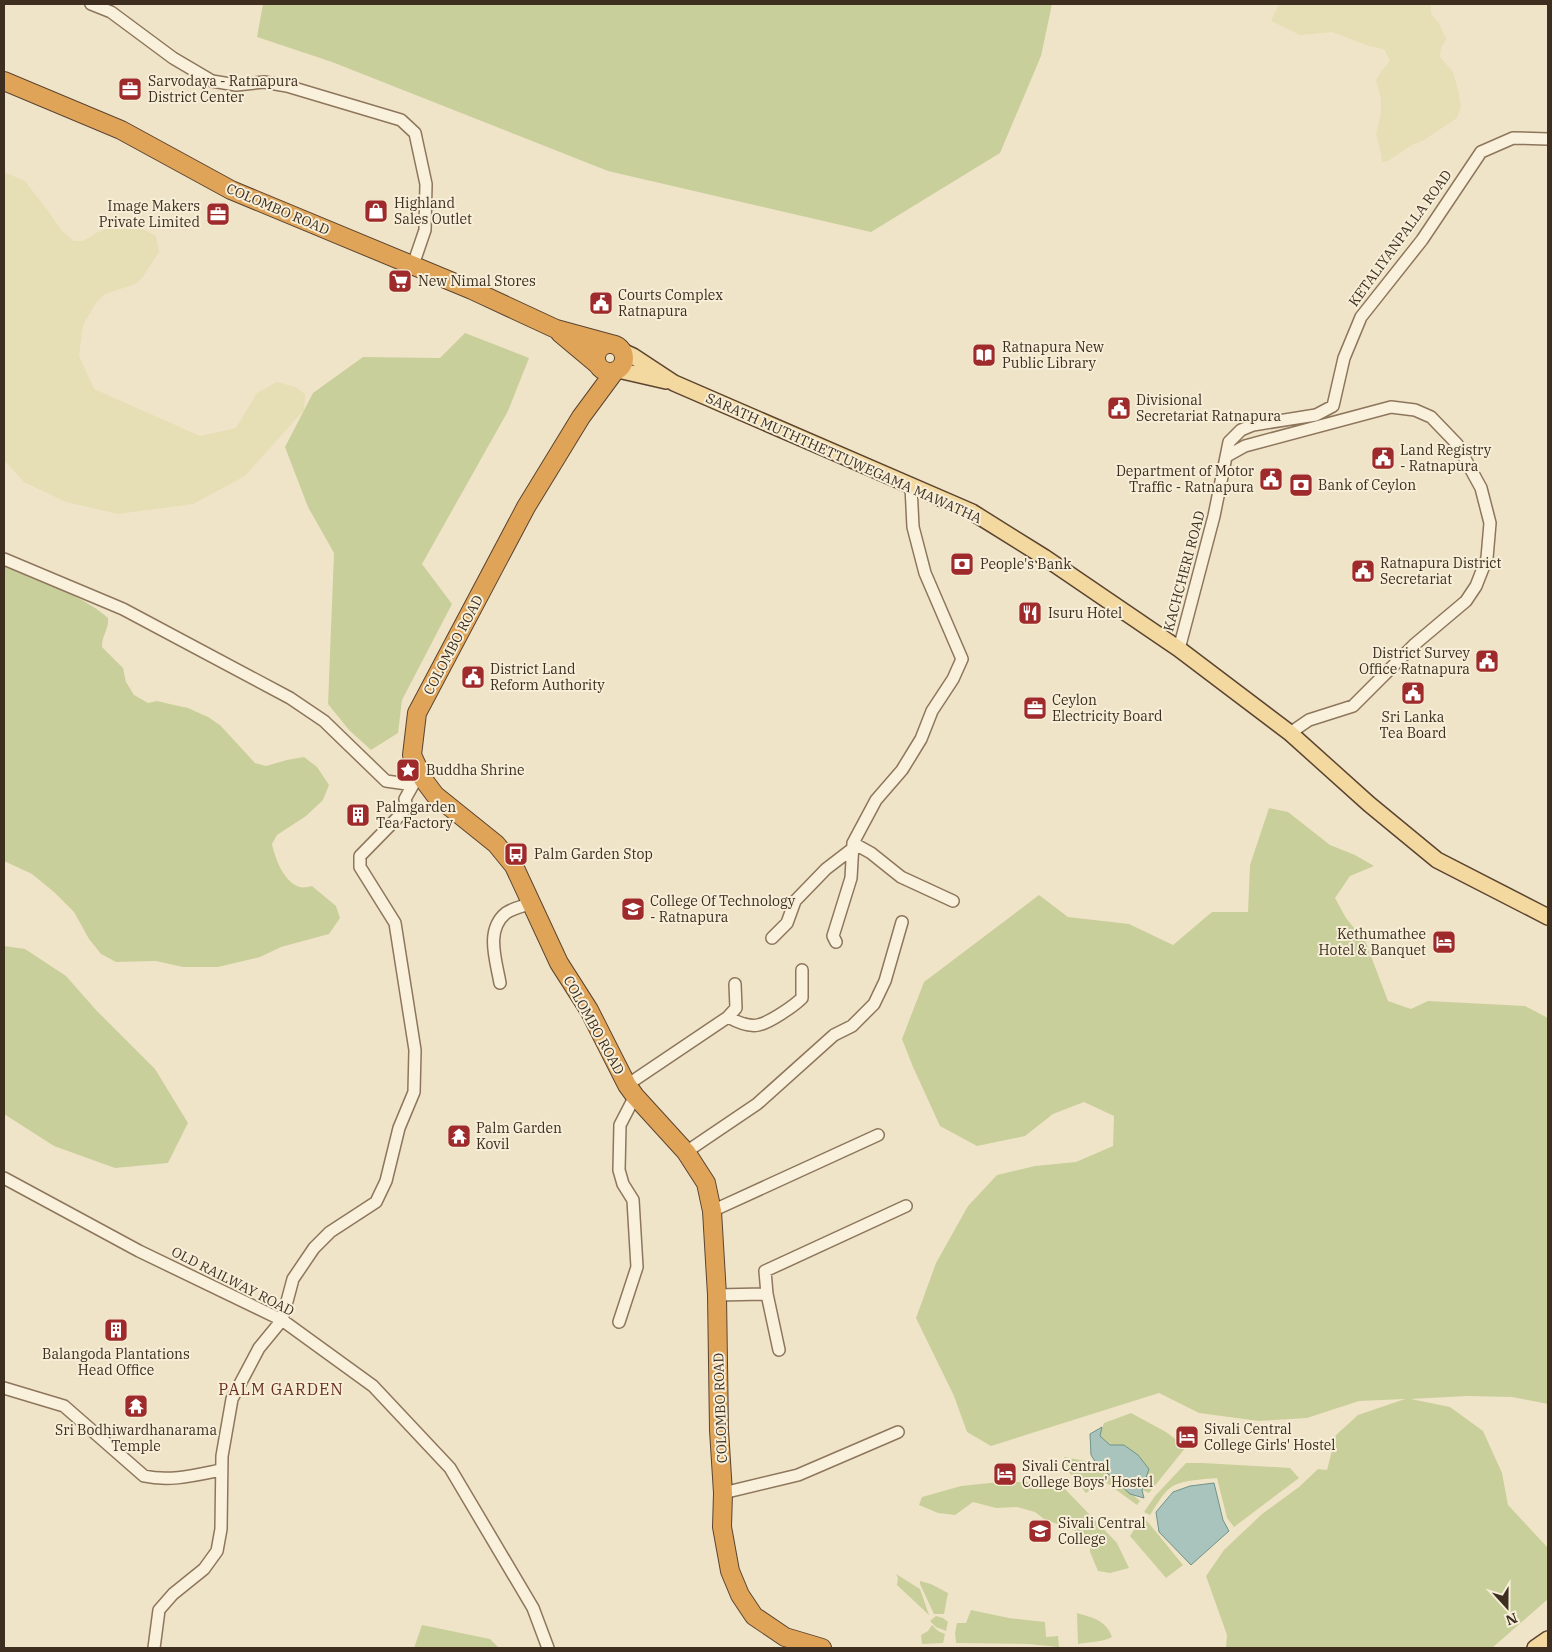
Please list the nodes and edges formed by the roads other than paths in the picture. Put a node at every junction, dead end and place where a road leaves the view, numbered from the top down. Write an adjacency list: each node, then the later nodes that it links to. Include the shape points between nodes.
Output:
1 (91, 4): 4 (street, via 111,12 173,58 212,81 287,86 401,120 415,133 426,184 425,230)
2 (4, 81): 4 (highway, COLOMBO ROAD, via 121,130 231,190)
3 (1548, 139): 11 (street, KETALIYANPALLA ROAD, via 1513,138 1481,152 1422,240 1361,317 1344,358 1333,406 1316,415 1241,430 1229,442)
4 (413, 265): 5 (highway, COLOMBO ROAD)
5 (556, 329): 6 (highway, COLOMBO ROAD); 7 (highway, COLOMBO ROAD)
6 (616, 347): 7 (highway, via 601,346); 8 (highway, via 624,359); 9 (main road)
7 (597, 365): 8 (highway, via 608,372); 10 (highway, COLOMBO ROAD)
8 (617, 371): 9 (main road); 10 (highway, COLOMBO ROAD)
9 (674, 383): 12 (main road, SARATH MUTHTHETTUWEGAMA MAWATHA)
10 (581, 417): 16 (highway, COLOMBO ROAD, via 526,507 418,713 412,755)
11 (1227, 456): 14 (street, KACHCHERI ROAD); 15 (street, via 1245,446 1391,407 1415,410 1431,417 1457,444 1481,488 1490,523 1487,558 1466,601 1415,644 1353,706 1309,720)
12 (911, 486): 14 (main road, SARATH MUTHTHETTUWEGAMA MAWATHA, via 972,512); 17 (street, via 914,527 925,573 962,659 932,711 921,739 902,770 876,800)
13 (4, 559): 16 (street, via 123,609 290,698 324,721 386,781 407,784)
14 (1179, 649): 15 (main road, SARATH MUTHTHETTUWEGAMA MAWATHA)
15 (1290, 733): 20 (main road, SARATH MUTHTHETTUWEGAMA MAWATHA, via 1437,860)
16 (419, 781): 19 (highway, COLOMBO ROAD, via 496,844 514,866); 36 (street, via 405,799 407,808 360,856 360,867 395,923 415,1050 414,1092 399,1128 386,1181 376,1202 330,1232 314,1248 293,1279)
17 (852, 846): 18 (street, via 871,853 901,877); 22 (street, via 795,901 787,923); 23 (street, via 851,878 833,936)
18 (953, 901)
19 (532, 903): 25 (street, via 507,912 497,923 493,947); 28 (highway, COLOMBO ROAD, via 559,963 589,1010)
20 (1548, 917)
21 (902, 922): 30 (street, via 885,981 874,1004 757,1104)
22 (772, 938)
23 (836, 942)
24 (802, 970): 27 (street, via 802,998 792,1008 758,1025 742,1024)
25 (500, 983)
26 (735, 984): 27 (street, via 736,1008)
27 (728, 1017): 28 (street)
28 (631, 1091): 30 (highway, COLOMBO ROAD); 37 (street, via 620,1125 619,1170 633,1200 637,1267)
29 (878, 1135): 33 (street)
30 (686, 1152): 33 (highway, COLOMBO ROAD, via 706,1183)
31 (4, 1178): 36 (street, OLD RAILWAY ROAD, via 139,1251)
32 (906, 1206): 34 (street, via 765,1271)
33 (712, 1211): 35 (highway, COLOMBO ROAD)
34 (767, 1294): 35 (street); 38 (street)
35 (717, 1295): 42 (highway, COLOMBO ROAD)
36 (282, 1320): 41 (street, via 259,1348 232,1399); 45 (street, OLD RAILWAY ROAD, via 373,1386 450,1468 533,1608)
37 (619, 1322)
38 (778, 1350)
39 (4, 1388): 41 (street, via 64,1406 144,1476 180,1478)
40 (898, 1432): 42 (street, via 798,1475)
41 (222, 1470): 44 (street, via 221,1530 217,1551 204,1569 159,1610)
42 (723, 1493): 46 (highway, COLOMBO ROAD, via 722,1527 730,1571 740,1595 754,1616 785,1637)
43 (1548, 1639): 47 (main road)
44 (154, 1648)
45 (548, 1648)
46 (822, 1648)
47 (1535, 1648)

